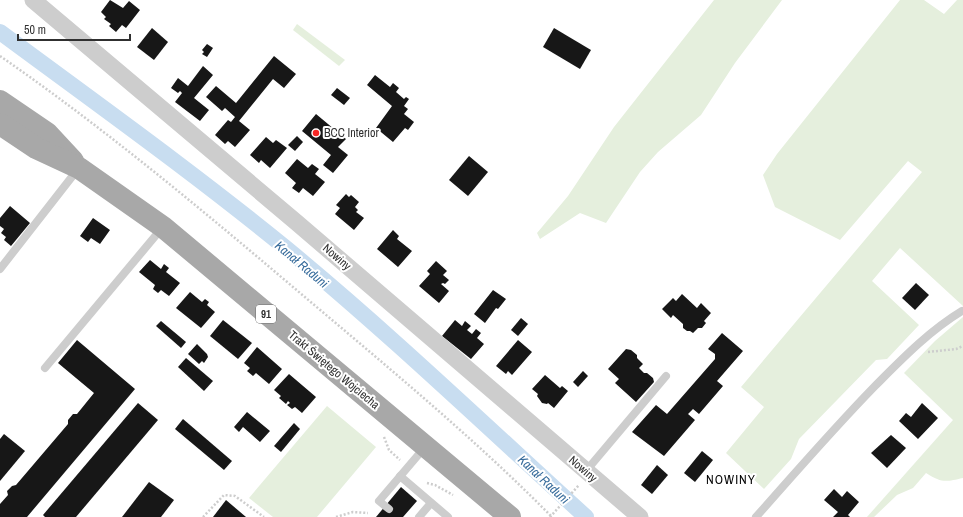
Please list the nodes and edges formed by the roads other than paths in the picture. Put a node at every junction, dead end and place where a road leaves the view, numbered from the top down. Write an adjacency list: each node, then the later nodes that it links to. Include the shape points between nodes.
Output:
1 (33, 0): 11 (street, Nowiny)
2 (0, 101): 4 (main road, Trakt Świętego Wojciecha / 91, via 47,133)
3 (0, 124): 4 (main road, Trakt Świętego Wojciecha / 91, via 36,148)
4 (79, 168): 5 (main road, Trakt Świętego Wojciecha / 91); 6 (lane)
5 (163, 227): 8 (lane); 10 (main road, Trakt Świętego Wojciecha / 91)
6 (0, 269)
7 (962, 312): 19 (lane, via 940,325 906,356 839,423)
8 (45, 368)
9 (666, 376): 11 (lane)
10 (425, 446): 12 (lane); 15 (main road, Trakt Świętego Wojciecha / 91)
11 (586, 472): 18 (street, Nowiny)
12 (399, 477): 13 (lane); 14 (lane, via 379,501)
13 (431, 503): 16 (lane); 17 (lane)
14 (389, 509)
15 (500, 514)
16 (419, 517)
17 (448, 517)
18 (640, 517)
19 (756, 517)

